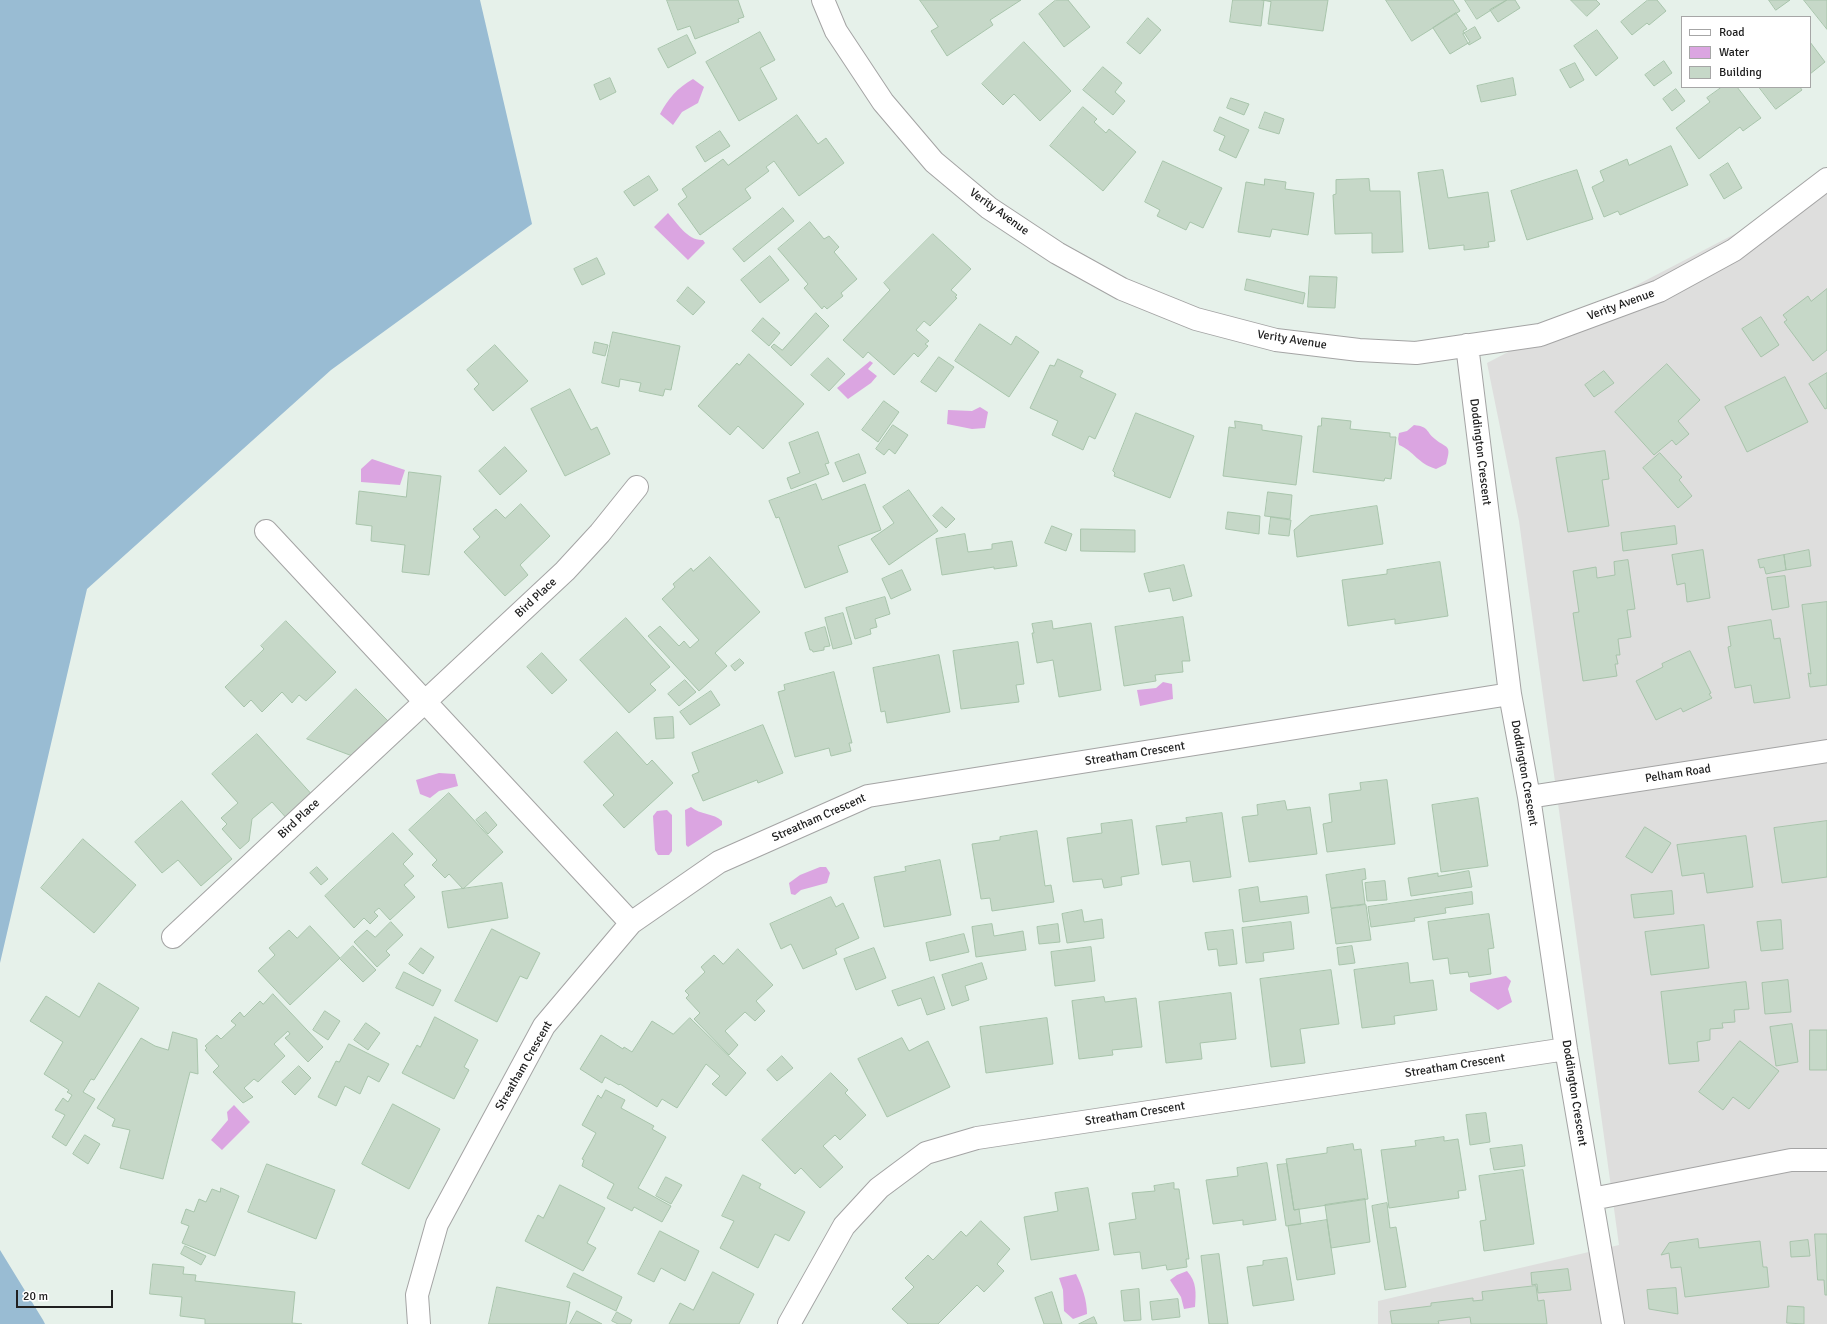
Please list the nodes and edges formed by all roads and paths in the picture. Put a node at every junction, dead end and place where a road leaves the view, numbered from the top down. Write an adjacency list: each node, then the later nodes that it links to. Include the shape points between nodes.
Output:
1 (823, 0): 3 (street, Verity Avenue, via 836,31 883,102 934,162 995,212 1057,253 1122,289 1196,319 1276,340 1359,350 1416,353)
2 (1827, 179): 3 (street, Verity Avenue, via 1734,250 1658,291 1540,335)
3 (1467, 345): 6 (street, Doddington Crescent)
4 (637, 486): 7 (street, Bird Place, via 600,533 565,571)
5 (266, 531): 7 (street)
6 (1510, 694): 9 (street, Doddington Crescent); 10 (street, Streatham Crescent, via 868,796 719,862)
7 (426, 702): 10 (street); 11 (street, Bird Place)
8 (1827, 751): 9 (street, Pelham Road)
9 (1529, 797): 12 (street, Doddington Crescent)
10 (631, 923): 15 (street, Streatham Crescent, via 544,1026 437,1224 417,1295)
11 (173, 937)
12 (1566, 1049): 14 (street, Doddington Crescent); 16 (street, Streatham Crescent, via 977,1138 926,1152 879,1188 844,1226)
13 (1827, 1160): 14 (street, via 1791,1160)
14 (1592, 1199): 17 (street, Doddington Crescent)
15 (419, 1324)
16 (789, 1324)
17 (1613, 1324)

